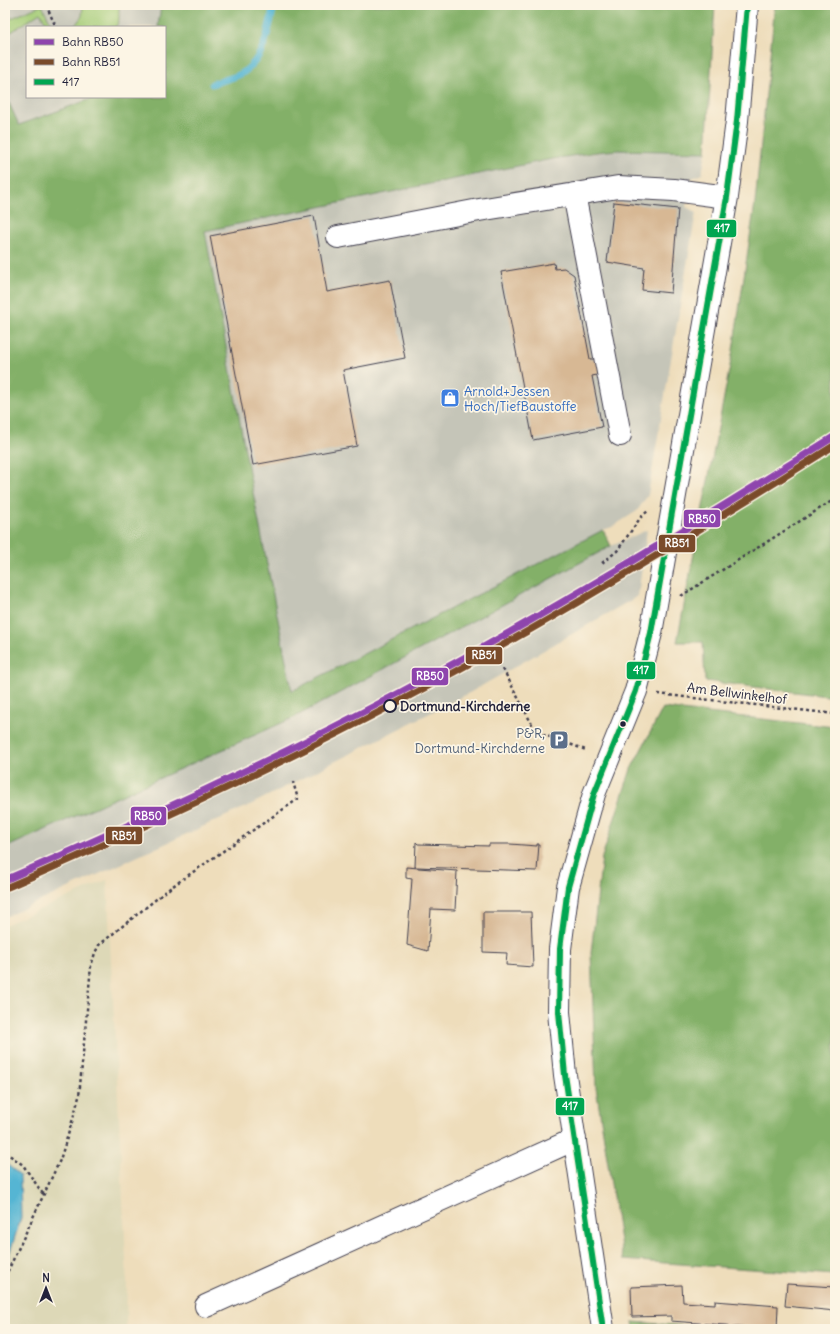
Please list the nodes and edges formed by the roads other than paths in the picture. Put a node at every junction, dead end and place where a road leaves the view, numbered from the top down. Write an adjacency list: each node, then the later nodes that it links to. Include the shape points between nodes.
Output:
1 (747, 5): 3 (street, via 737,121)
2 (574, 194): 3 (street, via 618,187 674,190); 4 (street); 5 (street)
3 (727, 197): 6 (street, via 654,613 636,691 594,794 568,887 560,949 559,1012)
4 (338, 237)
5 (620, 435)
6 (575, 1139): 7 (street); 8 (street)
7 (206, 1306)
8 (603, 1329)

